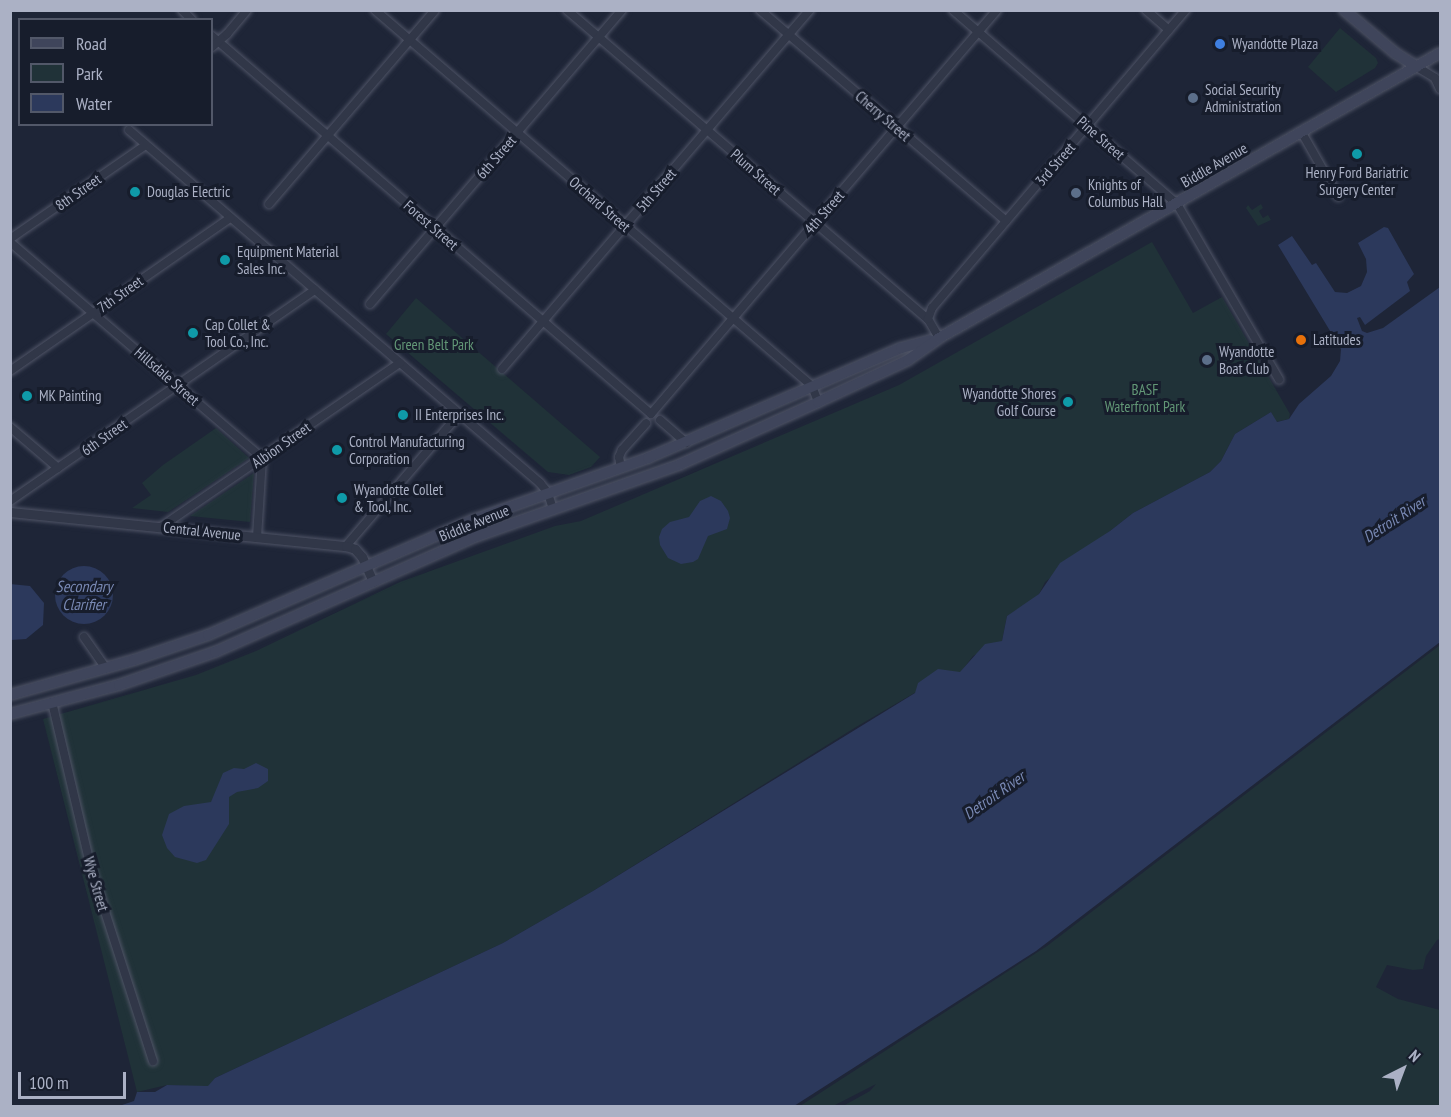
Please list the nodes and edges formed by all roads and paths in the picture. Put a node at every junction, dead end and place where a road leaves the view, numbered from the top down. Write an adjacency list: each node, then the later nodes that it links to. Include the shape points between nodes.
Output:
1 (248, 10): 18 (street)
2 (375, 10): 17 (street, Orchard Street)
3 (435, 10): 17 (street)
4 (567, 10): 16 (street, Plum Street)
5 (622, 10): 16 (street, 6th Street)
6 (760, 10): 15 (street, Cherry Street)
7 (810, 10): 15 (street, 5th Street)
8 (953, 10): 14 (street, Pine Street)
9 (997, 10): 14 (street, 4th Street)
10 (1146, 10): 13 (street)
11 (1186, 10): 13 (street, 3rd Street)
12 (1344, 10): 20 (main road)
13 (1169, 30): 22 (street, 3rd Street)
14 (978, 32): 22 (street, Pine Street); 23 (street, 4th Street)
15 (789, 35): 23 (street, Cherry Street); 25 (street, 5th Street)
16 (599, 38): 25 (street, Plum Street); 26 (street, 6th Street)
17 (409, 40): 26 (street, Orchard Street); 28 (street)
18 (215, 44): 28 (street, Forest Street)
19 (1440, 53): 20 (main road, Biddle Avenue)
20 (1417, 67): 21 (street, via 1435,78); 27 (main road, Biddle Avenue)
21 (1440, 89)
22 (1088, 126): 32 (street, Pine Street); 34 (street, 3rd Street)
23 (896, 128): 34 (street, Cherry Street); 35 (street, 4th Street)
24 (129, 130): 29 (street)
25 (707, 130): 35 (street, Plum Street); 36 (street, 5th Street)
26 (518, 132): 36 (street, Orchard Street); 37 (street, 6th Street)
27 (1302, 133): 30 (street); 32 (main road, Biddle Avenue)
28 (327, 135): 31 (street); 37 (street, Forest Street)
29 (146, 145): 33 (street); 38 (street, 8th Street)
30 (1338, 196)
31 (269, 204)
32 (1178, 204): 45 (main road, Biddle Avenue); 49 (street, Pine Street)
33 (230, 218): 39 (street); 41 (street, 7th Street)
34 (1006, 221): 43 (street, 3rd Street, via 932,308)
35 (815, 223): 42 (street, 4th Street); 43 (street, Plum Street)
36 (625, 226): 42 (street, Orchard Street); 44 (street, 5th Street)
37 (435, 228): 40 (street, 6th Street); 44 (street, Forest Street)
38 (10, 241): 41 (street, Hillsdale Street)
39 (315, 290): 46 (street); 50 (street, 6th Street)
40 (370, 304)
41 (94, 313): 48 (street, 7th Street); 50 (street, Hillsdale Street)
42 (734, 318): 51 (street, Orchard Street); 54 (street, 4th Street)
43 (928, 319): 45 (street, Plum Street)
44 (544, 321): 47 (street, 5th Street); 54 (street, Forest Street)
45 (939, 338): 51 (main road, Biddle Avenue, via 901,348); 52 (main road, Biddle Avenue, via 908,360)
46 (400, 363): 53 (street); 59 (street, Albion Street)
47 (502, 369)
48 (10, 371)
49 (1279, 379)
50 (178, 385): 59 (street, Hillsdale Street); 60 (street, 6th Street)
51 (812, 386): 52 (street, Orchard Street); 58 (main road, Biddle Avenue)
52 (818, 402): 64 (main road, Biddle Avenue, via 681,464)
53 (459, 414): 62 (street); 68 (street)
54 (651, 414)
55 (660, 420): 58 (street)
56 (646, 423): 61 (street, via 622,450)
57 (10, 427): 60 (street)
58 (686, 442): 61 (main road, Biddle Avenue)
59 (262, 458): 66 (street, Albion Street); 67 (street)
60 (58, 468): 63 (street, 6th Street)
61 (621, 468): 62 (main road, Biddle Avenue)
62 (548, 493): 64 (street); 69 (main road, Biddle Avenue, via 473,520)
63 (10, 501)
64 (553, 509): 70 (main road, Biddle Avenue, via 477,536)
65 (10, 512): 66 (street, Central Avenue)
66 (161, 527): 67 (street, Central Avenue)
67 (257, 537): 68 (street, Central Avenue)
68 (346, 546): 69 (street, via 355,549)
69 (367, 566): 70 (street); 71 (main road, Biddle Avenue)
70 (373, 582): 73 (main road, Biddle Avenue)
71 (208, 635): 73 (main road); 74 (main road, Biddle Avenue)
72 (84, 637): 74 (street)
73 (215, 652): 77 (main road, Biddle Avenue, via 119,685)
74 (106, 668): 75 (main road, Biddle Avenue)
75 (47, 685): 76 (main road, Biddle Avenue); 77 (main road)
76 (10, 694)
77 (52, 702): 78 (main road, Biddle Avenue); 79 (street, Wye Street, via 91,868)
78 (10, 714)
79 (153, 1061)

